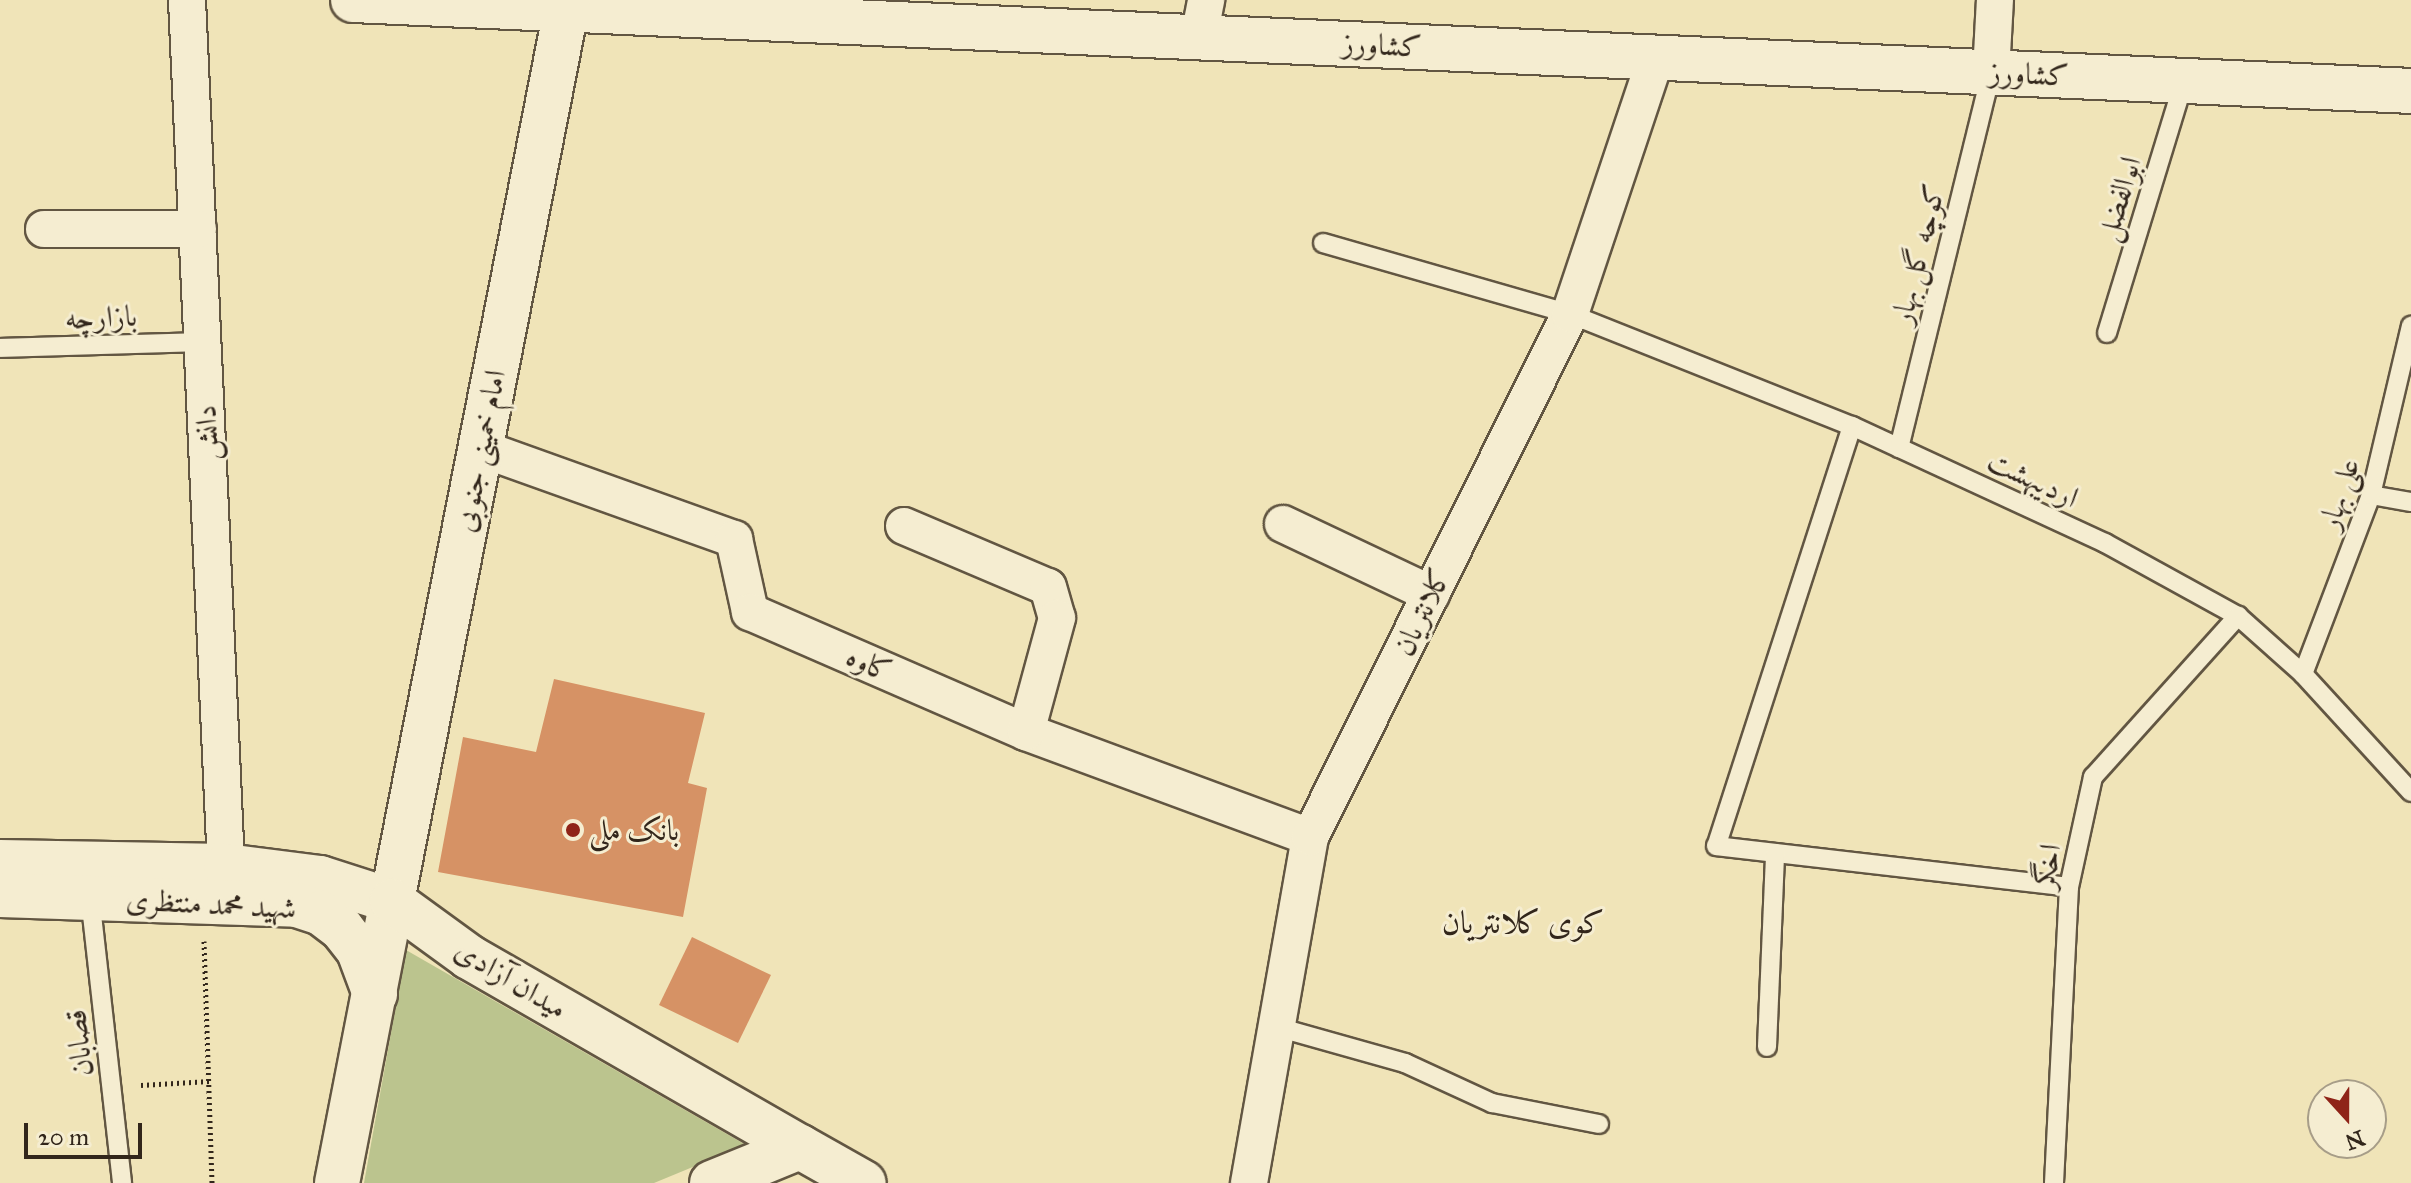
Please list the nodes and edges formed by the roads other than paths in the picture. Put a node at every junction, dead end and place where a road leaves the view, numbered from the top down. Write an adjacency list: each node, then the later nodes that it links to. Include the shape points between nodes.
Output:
1 (187, 0): 11 (street, دانش)
2 (353, 0): 4 (main road, کشاورز)
3 (1995, 0): 7 (street)
4 (567, 4): 5 (main road, کشاورز); 19 (main road, امام خمینی جنوبی)
5 (1202, 18): 6 (main road, کشاورز)
6 (1656, 57): 7 (main road, کشاورز); 13 (street, کلانتریان)
7 (1991, 73): 8 (main road, کشاورز); 20 (lane, کوچه گل بهار)
8 (2184, 81): 9 (main road, کشاورز); 15 (lane, ابوالفضل)
9 (2411, 91)
10 (44, 229): 11 (street)
11 (198, 229): 16 (street, دانش)
12 (1323, 243): 13 (lane, اردیبهشت)
13 (1570, 314): 18 (lane, اردیبهشت); 25 (street, کلانتریان)
14 (2411, 326): 21 (lane, علی بهار)
15 (2107, 333)
16 (203, 342): 17 (lane, بازارچه); 33 (street, دانش)
17 (0, 348)
18 (1852, 426): 20 (lane, اردیبهشت); 31 (lane, via 1716,846)
19 (480, 448): 28 (street, کاوه, via 734,539 750,612); 37 (main road, امام خمینی جنوبی)
20 (1899, 448): 26 (lane, اردیبهشت, via 2105,543)
21 (2371, 495): 22 (lane); 27 (lane, علی بهار)
22 (2411, 502)
23 (1283, 524): 25 (street)
24 (904, 526): 28 (street, via 1048,587 1057,618)
25 (1431, 594): 30 (street, کلانتریان)
26 (2238, 616): 27 (lane, اردیبهشت); 34 (lane, اخگر, via 2093,777)
27 (2303, 674): 29 (lane, اردیبهشت)
28 (1026, 732): 30 (street, کاوه)
29 (2411, 792)
30 (1310, 837): 39 (street, کلانتریان)
31 (1775, 853): 34 (lane); 40 (lane)
32 (0, 862): 33 (main road, شهید محمد منتظری)
33 (214, 883): 36 (main road, شهید محمد منتظری); 37 (main road, شهید محمد منتظری, via 320,878); 38 (main road, شهید محمد منتظری, via 321,913 359,951)
34 (2069, 887): 48 (lane, اخگر)
35 (0, 895): 36 (main road, شهید محمد منتظری)
36 (90, 897): 43 (lane, قصابان)
37 (392, 901): 38 (main road); 42 (main road, میدان آزادی, via 469,957)
38 (375, 994): 44 (main road)
39 (1277, 1027): 41 (lane, via 1405,1063 1492,1103); 47 (street, کلانتریان)
40 (1767, 1047)
41 (1599, 1124)
42 (800, 1147): 45 (main road); 46 (main road)
43 (122, 1183)
44 (337, 1183)
45 (712, 1183)
46 (864, 1183)
47 (1249, 1183)
48 (2054, 1183)

